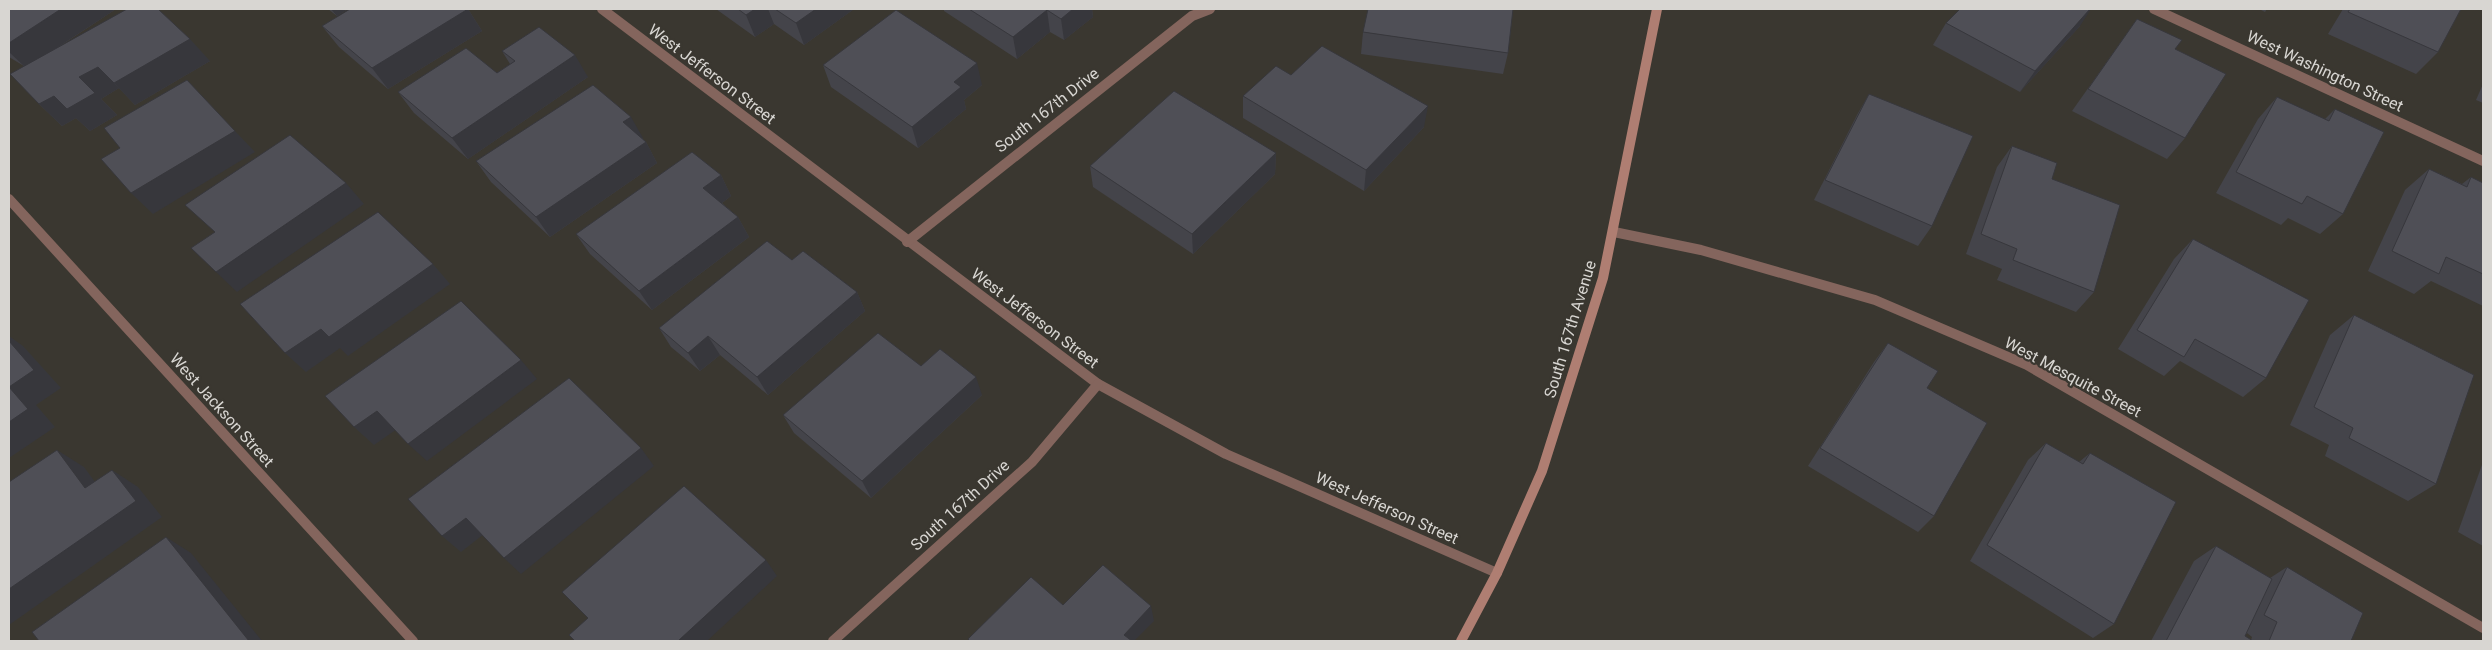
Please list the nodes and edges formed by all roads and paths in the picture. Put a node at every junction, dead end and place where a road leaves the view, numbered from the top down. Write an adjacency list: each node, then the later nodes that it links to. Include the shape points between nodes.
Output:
1 (602, 9): 8 (street, West Jefferson Street)
2 (1210, 9): 8 (street, South 167th Drive, via 1192,16)
3 (1657, 9): 7 (street, South 167th Avenue)
4 (2154, 9): 5 (street, West Washington Street)
5 (2483, 161)
6 (9, 199): 12 (street, West Jackson Street)
7 (1614, 232): 10 (street, South 167th Avenue, via 1603,278 1542,471); 11 (street, West Mesquite Street, via 1701,250 1875,300 2027,365)
8 (908, 242): 9 (street, West Jefferson Street)
9 (1098, 384): 10 (street, West Jefferson Street, via 1226,454); 13 (street, South 167th Drive, via 1032,462)
10 (1497, 573): 14 (street, South 167th Avenue)
11 (2483, 628)
12 (413, 641)
13 (833, 641)
14 (1461, 641)

